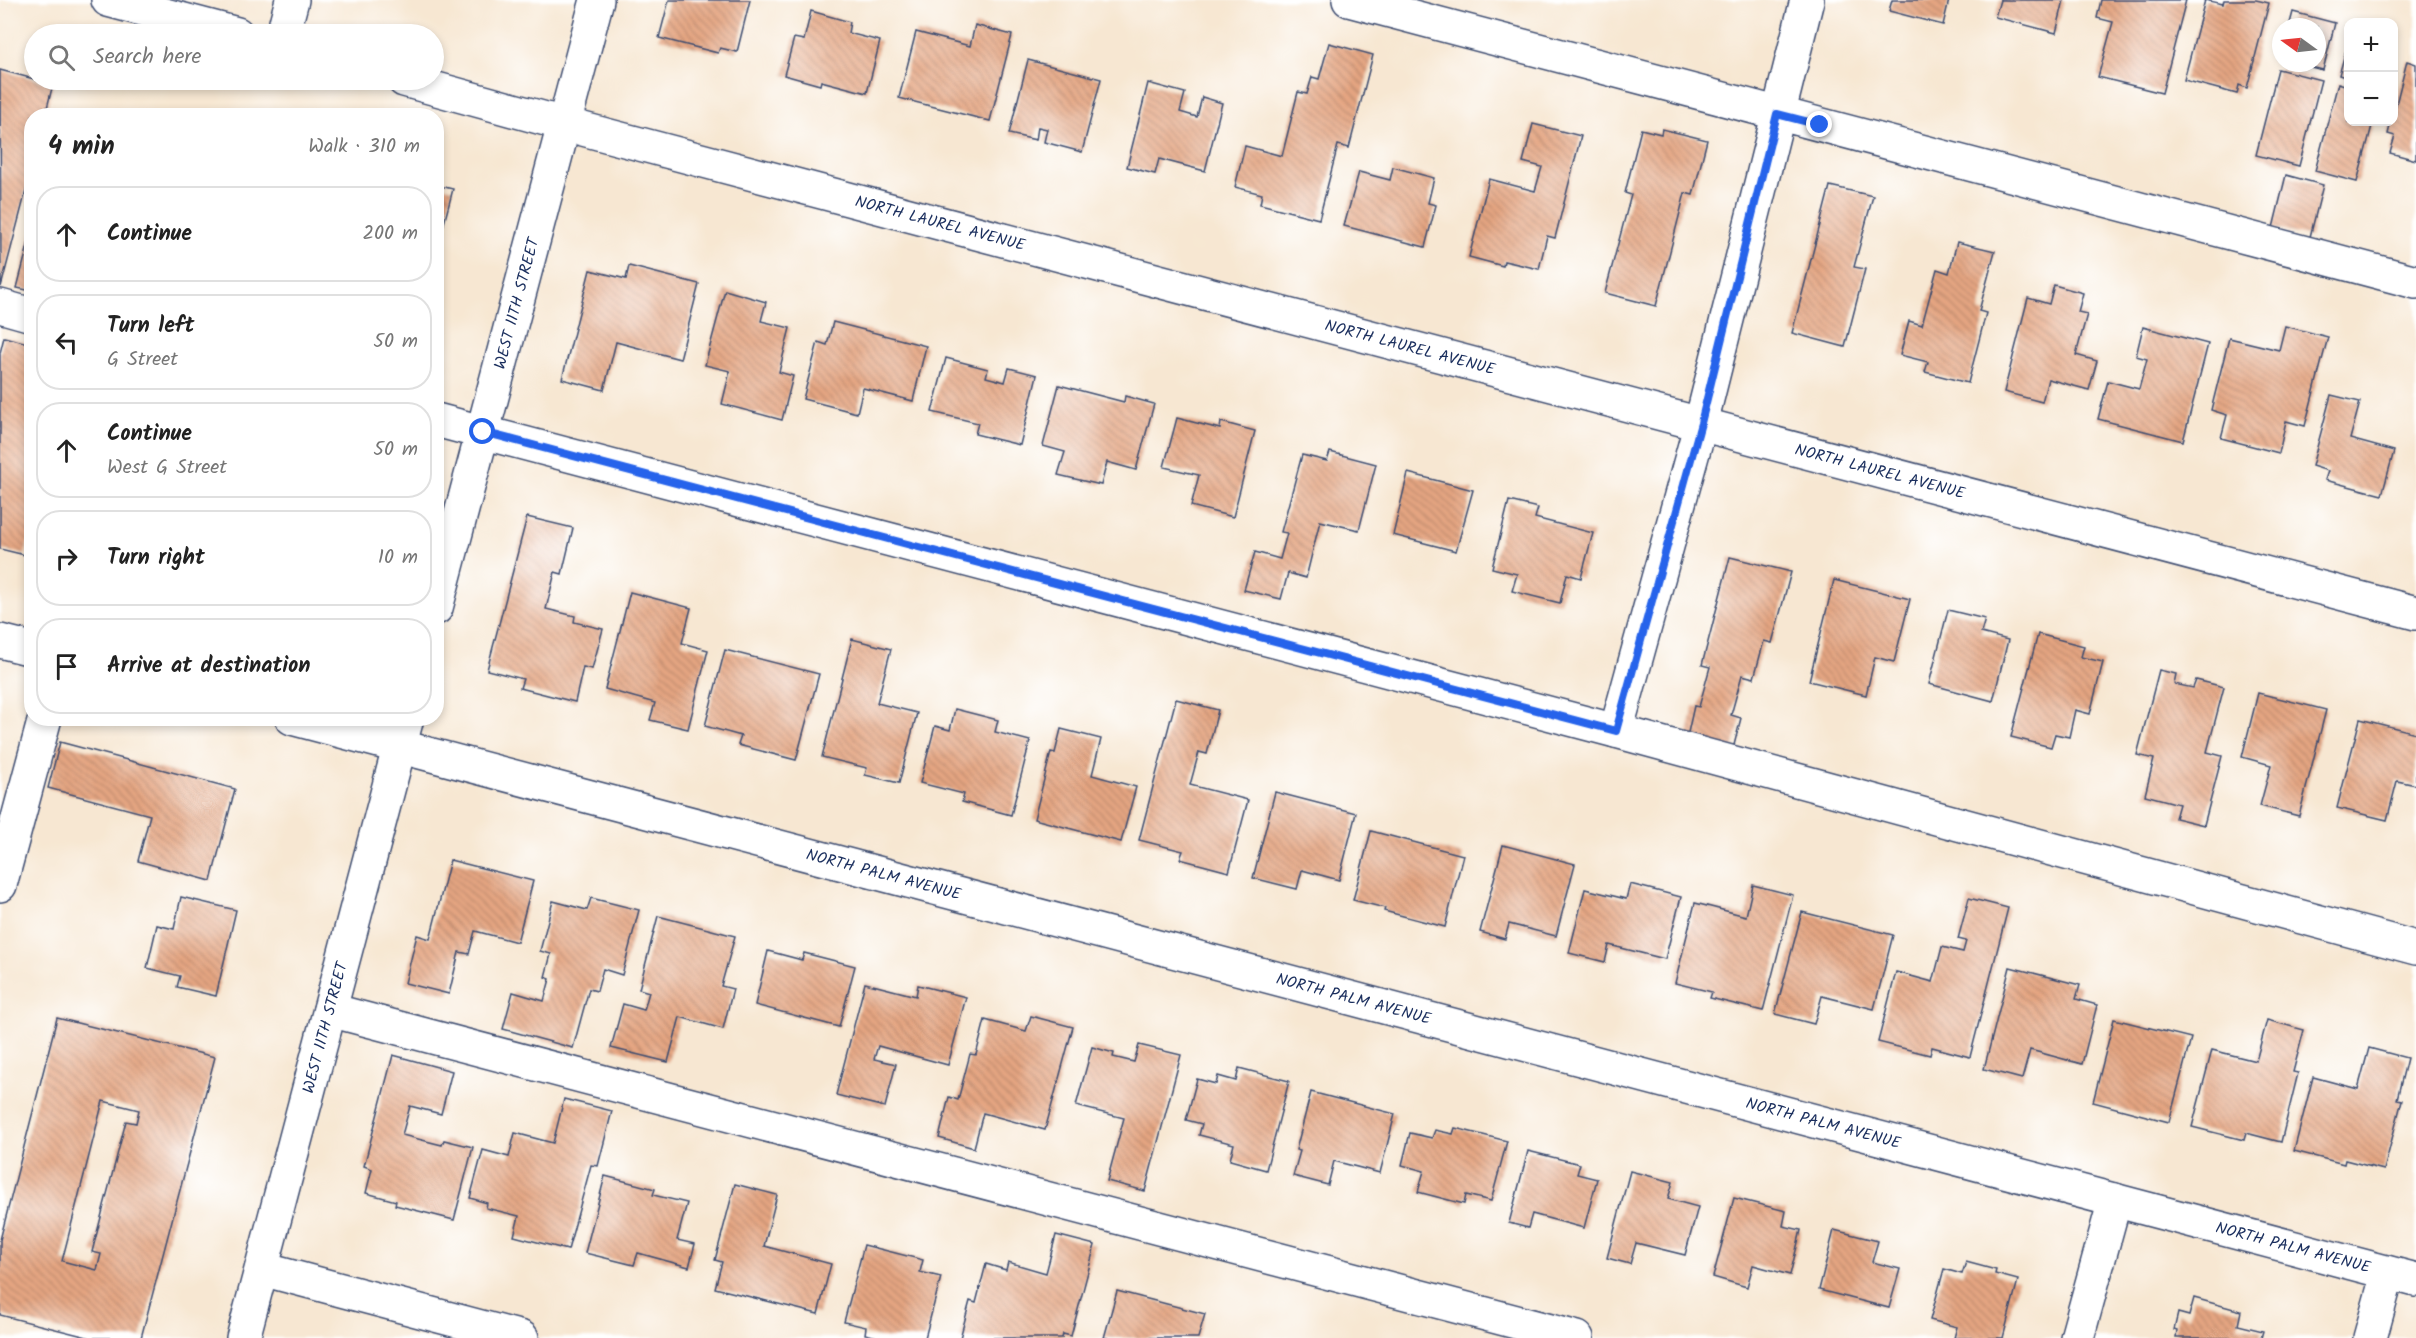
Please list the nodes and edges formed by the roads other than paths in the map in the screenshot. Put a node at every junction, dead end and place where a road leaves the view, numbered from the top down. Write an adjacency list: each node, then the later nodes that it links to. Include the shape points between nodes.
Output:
1 (108, 0): 6 (street)
2 (292, 0): 7 (street)
3 (597, 0): 10 (street, WEST 11TH STREET)
4 (1349, 0): 9 (street)
5 (1807, 0): 9 (street)
6 (199, 24)
7 (286, 24)
8 (440, 90): 10 (street, NORTH LAUREL AVENUE)
9 (1777, 114): 11 (street); 15 (street)
10 (564, 124): 15 (street, NORTH LAUREL AVENUE); 16 (street, WEST 11TH STREET)
11 (2416, 282)
12 (0, 306): 13 (street)
13 (24, 313)
14 (444, 422): 16 (street)
15 (1701, 423): 18 (street, NORTH LAUREL AVENUE); 23 (street)
16 (483, 432): 17 (street, WEST 11TH STREET); 23 (street)
17 (444, 578)
18 (2416, 613)
19 (0, 641): 20 (street)
20 (24, 647)
21 (43, 726): 25 (street)
22 (351, 726): 24 (street, NORTH PALM AVENUE)
23 (1616, 731): 26 (street)
24 (403, 733): 27 (street, WEST 11TH STREET); 28 (street, NORTH PALM AVENUE)
25 (0, 885)
26 (2416, 948)
27 (330, 1010): 29 (street, WEST 11TH STREET); 33 (street)
28 (2115, 1200): 30 (street, NORTH PALM AVENUE); 34 (street)
29 (262, 1269): 31 (street, WEST 11TH STREET); 32 (street)
30 (2402, 1276): 35 (street)
31 (243, 1338)
32 (522, 1338)
33 (1577, 1338)
34 (2077, 1338)
35 (2370, 1338)

